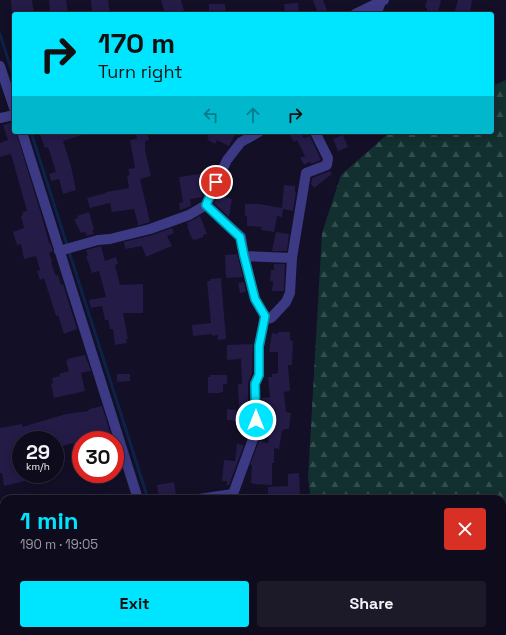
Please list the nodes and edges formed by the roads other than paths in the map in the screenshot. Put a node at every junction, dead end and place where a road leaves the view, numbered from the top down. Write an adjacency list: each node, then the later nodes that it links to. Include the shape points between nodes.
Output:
1 (383, 1): 2 (street); 3 (street)
2 (359, 12)
3 (377, 12)
4 (0, 66): 5 (street)
5 (12, 102)
6 (12, 115): 7 (street)
7 (0, 118)
8 (23, 134): 12 (street)
9 (256, 134): 11 (street, via 242,142 227,160)
10 (316, 134): 14 (street, via 328,158 327,165 306,173)
11 (206, 205): 12 (street, via 189,215 150,229); 13 (street, via 240,237)
12 (65, 250): 16 (street)
13 (244, 256): 14 (street); 15 (street, via 255,299 265,316)
14 (292, 258): 15 (street, via 290,293 286,302 271,318)
15 (264, 320): 17 (street, via 259,346 259,375 255,384 253,440)
16 (137, 495)
17 (234, 495)

